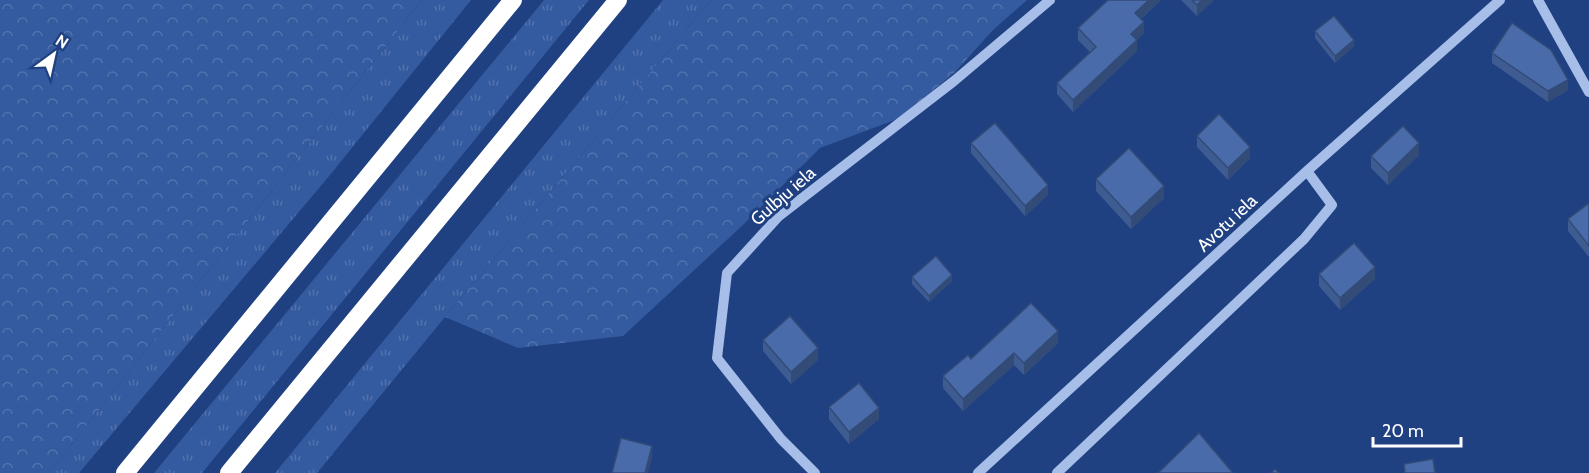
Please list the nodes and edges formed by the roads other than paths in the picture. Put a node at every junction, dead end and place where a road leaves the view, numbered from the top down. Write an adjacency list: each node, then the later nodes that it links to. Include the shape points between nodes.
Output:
1 (513, 0): 9 (highway)
2 (618, 0): 10 (highway)
3 (1050, 0): 11 (street, Gulbju iela, via 954,81 779,216 727,273 717,358 782,440)
4 (1500, 0): 7 (street, Avotu iela)
5 (1538, 0): 6 (street)
6 (1589, 92)
7 (1307, 171): 8 (street, via 1332,205 1304,239); 12 (street, Avotu iela)
8 (1062, 471)
9 (125, 473)
10 (229, 473)
11 (815, 473)
12 (978, 473)

